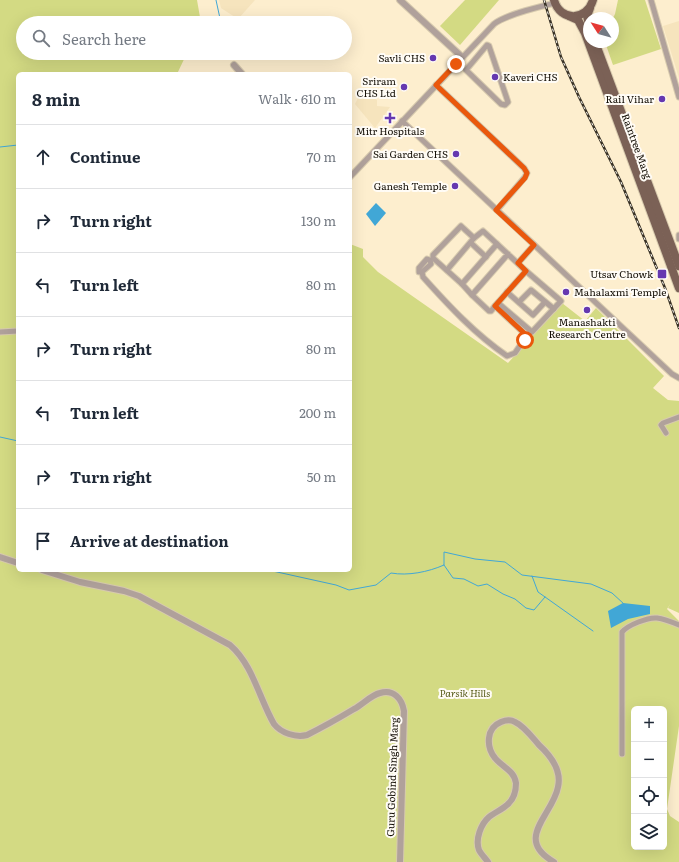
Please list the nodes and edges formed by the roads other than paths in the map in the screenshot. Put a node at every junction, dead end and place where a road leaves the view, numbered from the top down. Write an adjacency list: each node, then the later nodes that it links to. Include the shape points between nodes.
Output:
1 (400, 0): 8 (street)
2 (651, 0): 13 (street)
3 (555, 2): 6 (main road, via 562,12); 8 (street, via 497,21)
4 (593, 2): 5 (main road); 6 (main road, via 581,15)
5 (589, 12)
6 (569, 16): 30 (main road, Raintree Marg, via 578,20 585,33)
7 (597, 48): 25 (main road, Raintree Marg)
8 (462, 57): 11 (street)
9 (234, 65): 10 (street)
10 (240, 72)
11 (436, 85): 14 (street); 16 (street, via 527,173)
12 (488, 90): 12 (street, via 502,105 508,102 487,45 466,70)
13 (679, 98)
14 (402, 121): 15 (street); 16 (street)
15 (352, 175)
16 (496, 210): 21 (street)
17 (679, 235): 18 (street)
18 (679, 239)
19 (472, 241): 20 (street, via 483,231); 23 (street); 26 (street); 26 (street, via 461,226 433,255 433,258)
20 (497, 244): 22 (street); 23 (street)
21 (534, 245): 24 (street); 39 (street)
22 (508, 254): 24 (street); 32 (street)
23 (486, 257): 29 (street)
24 (518, 263): 27 (street)
25 (679, 266)
26 (447, 270): 29 (street)
27 (526, 271): 31 (street); 36 (street, via 560,299)
28 (419, 272): 35 (street, via 418,269 427,259 430,260 431,264 422,272 423,277 475,331 507,356 513,355 526,337)
29 (462, 284): 32 (street)
30 (679, 288)
31 (508, 292): 33 (street); 35 (street)
32 (472, 295): 35 (street, via 489,311)
33 (519, 302): 34 (street, via 531,290); 34 (street, via 534,315)
34 (545, 302): 36 (street)
35 (496, 305): 36 (street, via 532,332)
36 (554, 309)
37 (16, 331): 38 (street)
38 (0, 332)
39 (679, 378)
40 (679, 417): 41 (street, via 661,425)
41 (666, 433)
42 (0, 557): 43 (street)
43 (16, 562)
44 (48, 572): 47 (street, Guru Gobind Singh Marg, via 139,596 230,645 245,662 274,724 286,732 300,736 308,735 380,693 391,693 398,697 404,711)
45 (679, 625): 46 (street, via 656,618 626,627 622,632)
46 (622, 754)
47 (400, 862)
48 (488, 862): 49 (street, via 478,848 478,836 486,820 509,803 516,786 512,773 491,751 489,737 494,726 507,720 518,724 548,753 557,769 558,788 537,831 535,841 540,852)
49 (554, 862)

